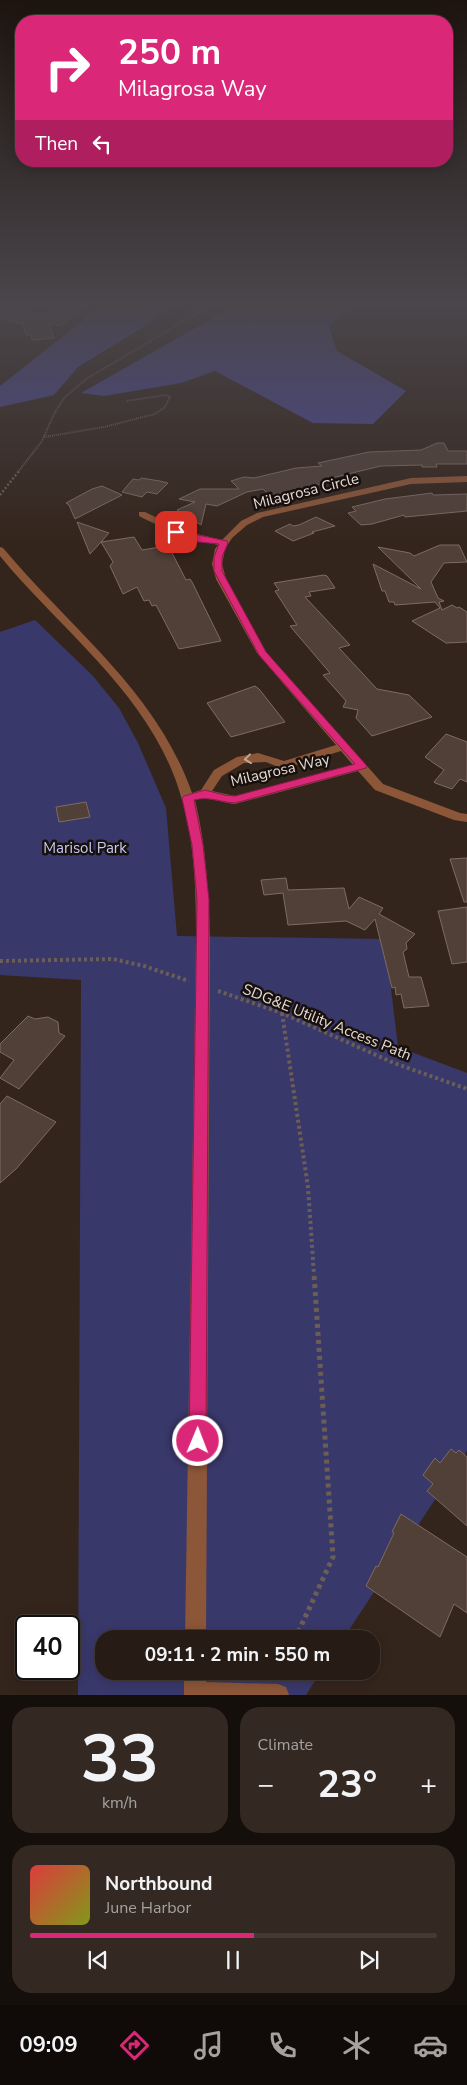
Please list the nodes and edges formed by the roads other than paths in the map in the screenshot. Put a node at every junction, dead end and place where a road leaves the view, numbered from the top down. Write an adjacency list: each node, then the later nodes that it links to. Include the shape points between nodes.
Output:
1 (467, 479): 3 (street, Milagrosa Circle, via 411,481 276,510 244,523)
2 (142, 514): 3 (street, via 176,532)
3 (224, 543): 5 (street, via 218,557 218,571 262,653)
4 (0, 550): 10 (street, via 24,580 114,673 151,721 176,766)
5 (345, 746): 6 (street, Milagrosa Way); 7 (street)
6 (283, 765): 8 (street); 9 (street, Milagrosa Way, one-way to 9, via 265,758 248,757 234,762 216,774)
7 (362, 766): 8 (street, Milagrosa Way); 11 (street, via 379,786)
8 (296, 784): 9 (street, Milagrosa Way, via 235,800)
9 (205, 793): 10 (street)
10 (188, 798): 12 (street, via 203,900)
11 (467, 818)
12 (195, 1630)
13 (195, 1686): 14 (street)
14 (278, 1695)

